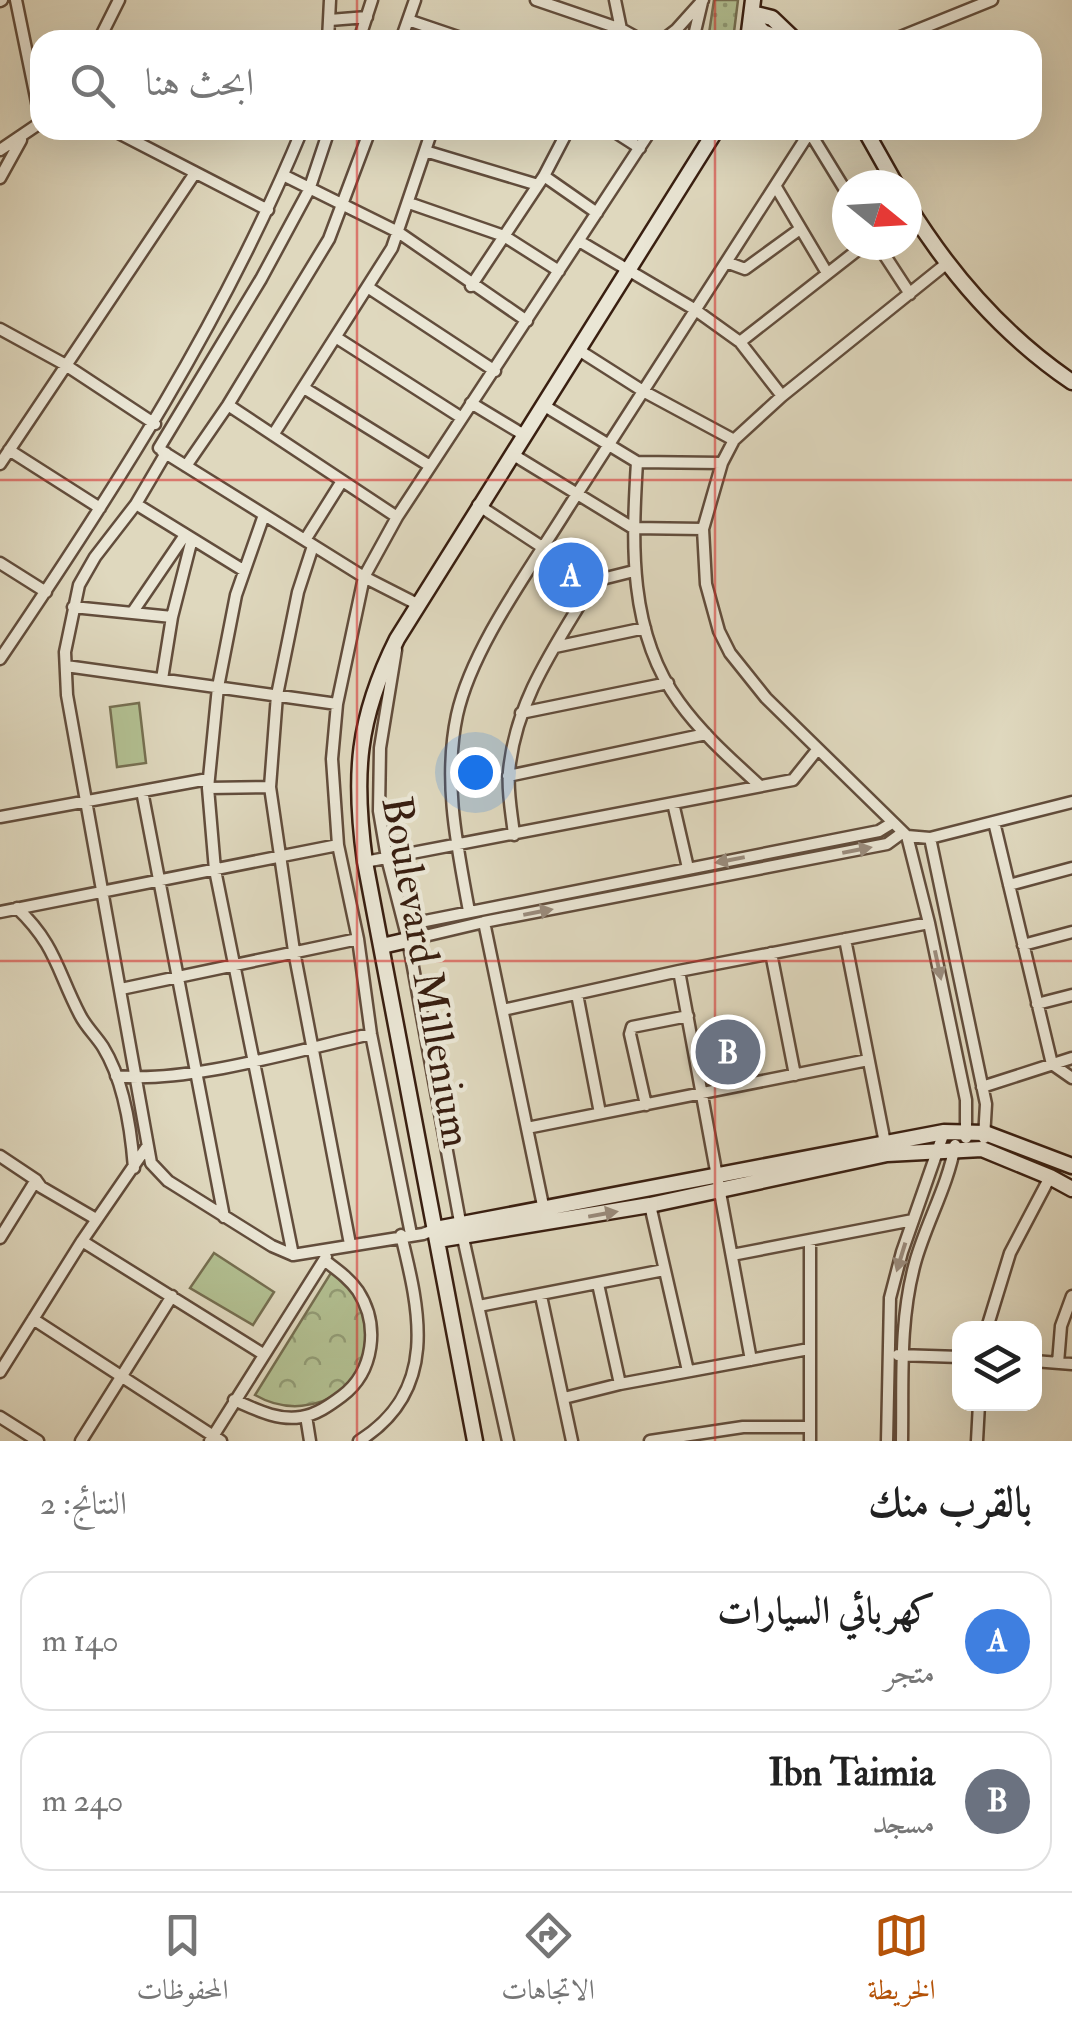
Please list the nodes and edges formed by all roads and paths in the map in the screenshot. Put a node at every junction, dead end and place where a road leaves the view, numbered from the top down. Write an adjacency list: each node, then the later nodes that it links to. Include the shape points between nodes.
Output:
1 (16, 0): 26 (street)
2 (119, 0): 15 (street)
3 (330, 0): 13 (street)
4 (372, 0): 12 (street)
5 (415, 0): 14 (street)
6 (536, 0): 10 (street)
7 (615, 0): 21 (street)
8 (703, 0): 22 (street); 23 (street)
9 (992, 0): 25 (street)
10 (557, 4): 20 (street)
11 (755, 8): 24 (main road)
12 (367, 17): 13 (street); 17 (street)
13 (330, 20): 16 (street)
14 (408, 20): 18 (street); 19 (street)
15 (104, 30)
16 (329, 30)
17 (362, 30)
18 (404, 30)
19 (436, 30)
20 (610, 30)
21 (619, 30)
22 (676, 30)
23 (696, 30)
24 (778, 30)
25 (917, 30)
26 (30, 70)
27 (30, 130): 28 (street)
28 (22, 138): 42 (street); 48 (street)
29 (132, 140): 46 (street)
30 (298, 140): 47 (street)
31 (326, 140): 51 (street)
32 (367, 140): 52 (street)
33 (429, 140): 43 (street)
34 (561, 140): 49 (street)
35 (628, 140): 41 (street)
36 (645, 140): 41 (street)
37 (710, 140): 66 (main road, Boulevard Millenium)
38 (805, 140): 50 (street)
39 (815, 140): 44 (street)
40 (871, 140): 45 (main road)
41 (640, 148): 55 (street)
42 (0, 150)
43 (425, 151): 49 (street); 53 (street)
44 (833, 170)
45 (888, 170)
46 (194, 172): 54 (street); 77 (street)
47 (283, 175): 51 (street); 54 (street)
48 (0, 178)
49 (541, 180): 55 (street); 59 (street)
50 (776, 187): 57 (street); 63 (street)
51 (309, 190): 52 (street); 94 (street)
52 (345, 203): 58 (street); 84 (street)
53 (409, 203): 58 (street); 59 (street)
54 (268, 210): 87 (street)
55 (597, 213): 60 (street)
56 (922, 227): 64 (main road)
57 (800, 229): 63 (street, via 746,268); 67 (street)
58 (398, 232): 68 (street); 69 (street)
59 (504, 236): 65 (street); 68 (street)
60 (579, 241): 65 (street); 66 (street)
61 (845, 260): 67 (street)
62 (888, 260): 70 (street)
63 (726, 262): 71 (street)
64 (946, 264): 70 (street); 79 (main road, via 988,312)
65 (559, 271): 72 (street)
66 (629, 271): 71 (street); 76 (main road, Boulevard Millenium)
67 (827, 274): 75 (street)
68 (471, 286): 72 (street)
69 (369, 288): 74 (street); 78 (street)
70 (910, 294): 82 (street)
71 (694, 310): 75 (street); 81 (street)
72 (527, 321): 78 (street)
73 (0, 328): 77 (street)
74 (336, 338): 80 (street); 86 (street)
75 (740, 342): 82 (street)
76 (577, 350): 81 (street); 85 (main road, Boulevard Millenium)
77 (64, 364): 87 (street); 93 (street)
78 (495, 370): 83 (street)
79 (1072, 382)
80 (304, 388): 88 (street); 100 (street)
81 (643, 391): 91 (street); 92 (street)
82 (782, 396): 91 (street)
83 (471, 404): 86 (street); 89 (street)
84 (228, 405): 88 (street); 99 (street)
85 (543, 405): 89 (main road, Boulevard Millenium); 92 (street)
86 (462, 418): 100 (street)
87 (155, 424): 90 (street)
88 (273, 435): 101 (street)
89 (524, 435): 95 (main road, Boulevard Millenium)
90 (145, 438): 94 (street); 105 (street)
91 (734, 440): 97 (street)
92 (609, 444): 96 (street); 102 (street)
93 (9, 450): 98 (street); 105 (street)
94 (162, 451): 99 (street); 103 (street)
95 (512, 454): 102 (street); 104 (main road, Boulevard Millenium)
96 (637, 462): 97 (street); 108 (street)
97 (722, 463): 109 (street)
98 (0, 464)
99 (186, 466): 106 (street)
100 (430, 466): 107 (street)
101 (342, 481): 107 (street); 111 (street)
102 (577, 495): 108 (street); 112 (street)
103 (136, 504): 110 (street); 120 (street, via 95,557)
104 (478, 506): 112 (street); 119 (main road, Boulevard Millenium)
105 (100, 508): 118 (street)
106 (264, 515): 111 (street); 114 (street)
107 (397, 517): 116 (street)
108 (633, 528): 109 (street); 115 (street)
109 (704, 529): 135 (street, via 706,584 730,652)
110 (189, 537): 114 (street); 121 (street); 122 (street)
111 (309, 543): 116 (street); 131 (street)
112 (544, 547): 117 (street); 151 (street, via 463,689 450,752)
113 (0, 563): 118 (street)
114 (243, 570): 130 (street)
115 (634, 571): 117 (street); 123 (street)
116 (364, 577): 119 (street); 132 (street)
117 (594, 581): 125 (street)
118 (46, 592): 126 (street)
119 (417, 604): 124 (main road, Boulevard Millenium)
120 (73, 608): 121 (street); 127 (street)
121 (132, 613): 122 (street)
122 (172, 617): 128 (street)
123 (645, 628): 125 (street); 129 (street)
124 (396, 639): 153 (street, via 379,766); 154 (main road, Boulevard Millenium, via 377,680 360,748)
125 (554, 647): 133 (street)
126 (0, 659)
127 (66, 666): 128 (street); 141 (street)
128 (162, 680): 130 (street)
129 (668, 683): 133 (street); 134 (street)
130 (218, 688): 131 (street); 137 (street)
131 (276, 695): 132 (street); 139 (street)
132 (337, 704): 150 (street, via 332,759)
133 (521, 713): 136 (street)
134 (706, 734): 136 (street); 138 (street)
135 (818, 750): 138 (street, via 793,780); 146 (street)
136 (508, 776): 148 (street)
137 (208, 784): 139 (street); 140 (street); 157 (street)
138 (760, 786): 143 (street)
139 (270, 787): 152 (street)
140 (142, 791): 141 (street); 159 (street)
141 (87, 802): 144 (street); 162 (street)
142 (1072, 802): 145 (street)
143 (673, 804): 148 (street); 155 (street)
144 (0, 817)
145 (994, 822): 149 (street); 160 (street)
146 (892, 823): 147 (street); 155 (street, one-way to 155)
147 (904, 834): 149 (street); 161 (street, one-way to 147, via 886,844); 167 (street)
148 (514, 835): 151 (street)
149 (930, 838): 196 (street)
150 (338, 845): 152 (street); 171 (street)
151 (458, 846): 153 (street); 164 (street)
152 (278, 856): 157 (street); 174 (street)
153 (386, 858): 154 (street); 169 (street)
154 (365, 862): 173 (main road, Boulevard Millenium)
155 (688, 868): 158 (street)
156 (1072, 868): 160 (street)
157 (215, 870): 159 (street); 176 (street)
158 (666, 872): 161 (street); 164 (street)
159 (160, 880): 162 (street); 178 (street)
160 (1008, 885): 172 (street)
161 (669, 887): 166 (street, one-way to 161)
162 (103, 892): 163 (street); 179 (street)
163 (17, 908): 165 (street); 193 (street, via 45,938)
164 (468, 911): 169 (street)
165 (0, 912)
166 (484, 922): 169 (street); 183 (street)
167 (929, 923): 170 (street); 201 (street, one-way to 201, via 966,1100)
168 (1072, 932): 172 (street)
169 (407, 933): 173 (main road); 219 (street)
170 (845, 939): 175 (street); 189 (street)
171 (358, 940): 174 (street); 185 (street)
172 (1023, 945): 182 (street)
173 (382, 946): 220 (main road, Boulevard Millenium)
174 (294, 951): 176 (street); 186 (street)
175 (770, 954): 177 (street); 192 (street)
176 (234, 965): 178 (street); 188 (street)
177 (679, 971): 180 (street); 184 (street)
178 (179, 976): 179 (street); 191 (street)
179 (121, 989): 194 (street)
180 (576, 994): 183 (street); 199 (street)
181 (1072, 995): 182 (street)
182 (1037, 1004): 190 (street)
183 (503, 1010): 200 (street)
184 (688, 1016): 197 (street); 198 (street, via 632,1027)
185 (371, 1034): 186 (street); 220 (street)
186 (311, 1047): 188 (street); 224 (street)
187 (1072, 1058): 190 (street)
188 (254, 1060): 191 (street); 227 (street)
189 (868, 1060): 192 (street); 204 (street)
190 (1052, 1064): 195 (street); 196 (street)
191 (198, 1071): 194 (street); 215 (street)
192 (795, 1074): 197 (street)
193 (116, 1076): 194 (street); 209 (street)
194 (136, 1078): 203 (street)
195 (1072, 1078)
196 (982, 1087): 202 (street)
197 (700, 1094): 198 (street); 212 (street)
198 (646, 1104): 199 (street)
199 (600, 1113): 200 (street)
200 (526, 1128): 216 (street)
201 (956, 1132): 202 (main road); 204 (main road); 205 (street); 205 (street)
202 (985, 1133): 206 (street); 208 (main road)
203 (146, 1148): 209 (street); 215 (street, via 168,1181)
204 (886, 1148): 205 (main road); 212 (main road)
205 (954, 1149): 206 (main road); 218 (street); 240 (street, via 915,1264)
206 (982, 1149): 210 (main road)
207 (0, 1156): 211 (street)
208 (1072, 1166)
209 (134, 1168): 217 (street)
210 (1050, 1177): 213 (main road); 236 (street, via 1010,1253)
211 (36, 1180): 217 (street); 221 (street)
212 (718, 1182): 214 (main road); 216 (main road); 226 (street)
213 (1072, 1190)
214 (650, 1205): 216 (main road, one-way to 214); 229 (street)
215 (224, 1216): 227 (street)
216 (545, 1217): 219 (main road)
217 (96, 1219): 222 (street)
218 (913, 1220): 223 (street); 239 (street, one-way to 239, via 894,1282)
219 (462, 1232): 220 (main road); 234 (street)
220 (422, 1234): 224 (street); 260 (street, via 418,1354 400,1402); 261 (main road, Boulevard Millenium)
221 (0, 1238)
222 (82, 1241): 231 (street); 235 (street)
223 (810, 1242): 226 (street); 237 (street)
224 (350, 1244): 225 (street)
225 (332, 1248): 227 (street); 228 (street)
226 (732, 1254): 242 (street)
227 (293, 1255)
228 (324, 1260): 238 (street); 253 (street, via 358,1291 372,1340 362,1374 348,1392)
229 (664, 1270): 230 (street); 246 (street)
230 (598, 1284): 232 (street); 249 (street)
231 (172, 1296): 238 (street); 248 (street)
232 (541, 1296): 234 (street); 250 (street)
233 (1072, 1296): 244 (street)
234 (479, 1306): 262 (street)
235 (33, 1319): 247 (street); 248 (street)
236 (988, 1321)
237 (809, 1349): 242 (street); 255 (street)
238 (263, 1354): 251 (street)
239 (887, 1354): 240 (street); 266 (street)
240 (903, 1355): 241 (street); 267 (street)
241 (952, 1358)
242 (751, 1360): 246 (street)
243 (1042, 1362): 244 (street)
244 (1058, 1363): 245 (street)
245 (1072, 1364)
246 (688, 1371): 249 (street)
247 (0, 1372)
248 (122, 1376): 256 (street); 258 (street)
249 (620, 1384): 250 (street)
250 (564, 1398): 263 (street)
251 (234, 1400): 253 (street, via 280,1418); 256 (street)
252 (978, 1411): 268 (street)
253 (306, 1416): 259 (street)
254 (0, 1417): 257 (street)
255 (810, 1427): 264 (street, via 743,1427); 265 (street)
256 (215, 1439)
257 (38, 1441)
258 (81, 1441)
259 (310, 1441)
260 (359, 1441)
261 (475, 1441)
262 (508, 1441)
263 (572, 1441)
264 (650, 1441)
265 (810, 1441)
266 (887, 1441)
267 (902, 1441)
268 (977, 1441)

